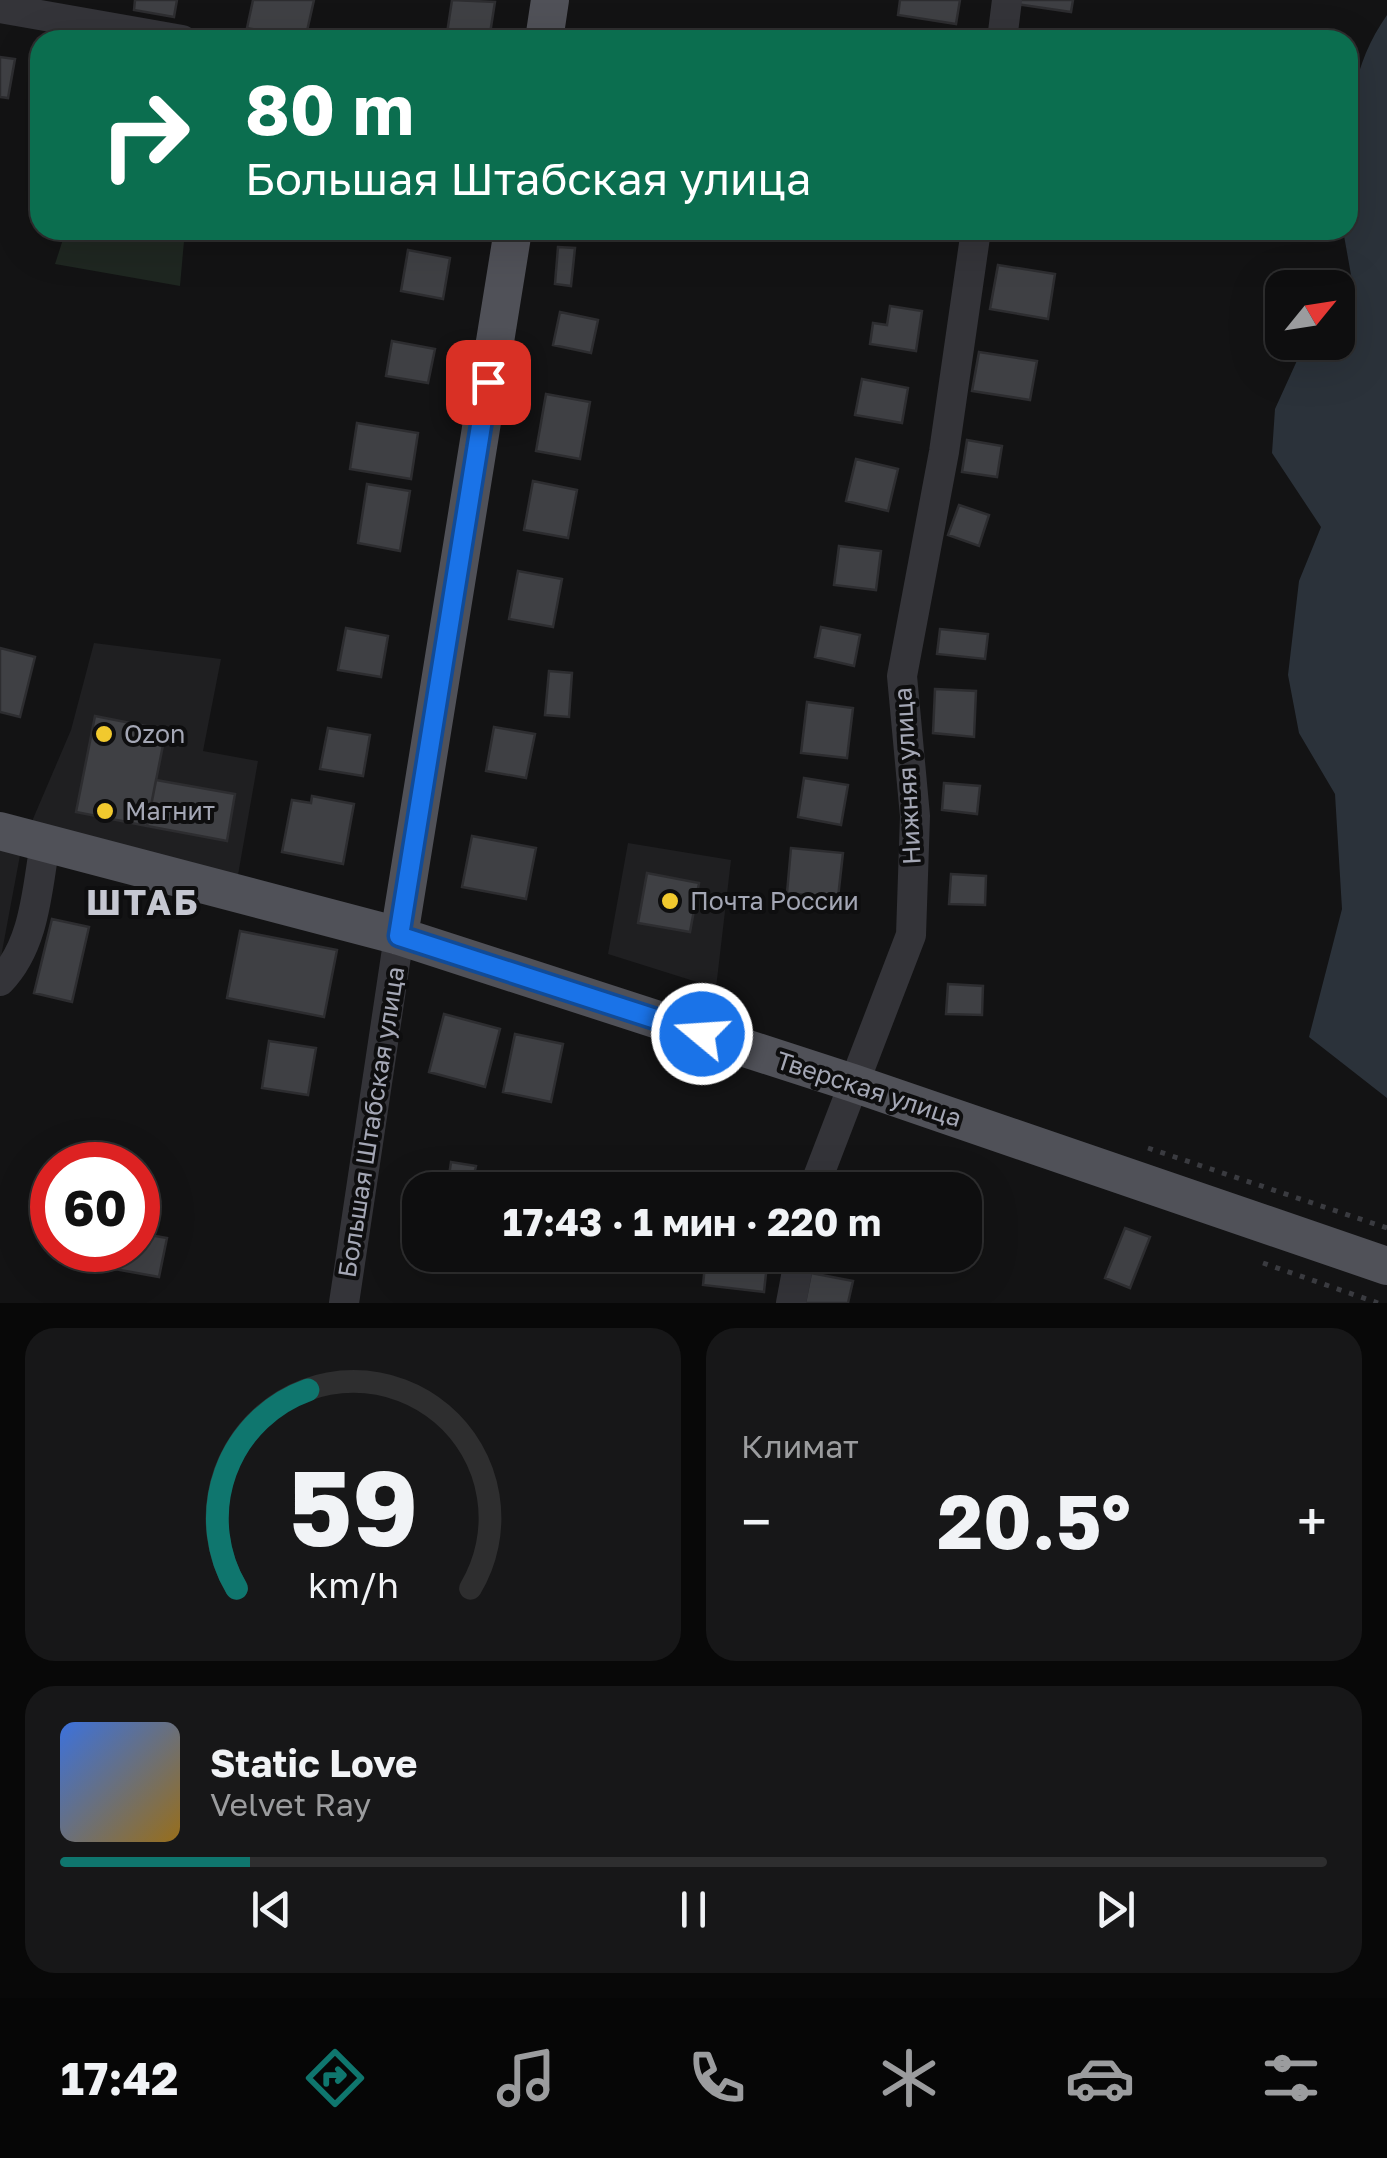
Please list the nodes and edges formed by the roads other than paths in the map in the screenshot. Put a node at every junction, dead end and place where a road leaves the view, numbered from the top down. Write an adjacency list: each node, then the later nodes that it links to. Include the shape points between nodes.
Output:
1 (550, 0): 5 (main road)
2 (1007, 0): 6 (street)
3 (0, 8): 4 (street)
4 (125, 30)
5 (546, 30)
6 (1003, 30)
7 (511, 240): 11 (main road, Большая Штабская улица)
8 (975, 240): 13 (street, Нижняя улица, via 902,676 915,816 912,935)
9 (0, 831): 10 (main road, Тверская улица)
10 (46, 843): 11 (main road, Тверская улица); 12 (street, via 30,929)
11 (399, 936): 13 (main road, Тверская улица); 17 (street, Большая Штабская улица)
12 (0, 982)
13 (853, 1083): 14 (street, Нижняя улица); 15 (main road, Тверская улица)
14 (820, 1172)
15 (1387, 1266)
16 (796, 1272): 18 (street)
17 (344, 1303)
18 (790, 1303)

